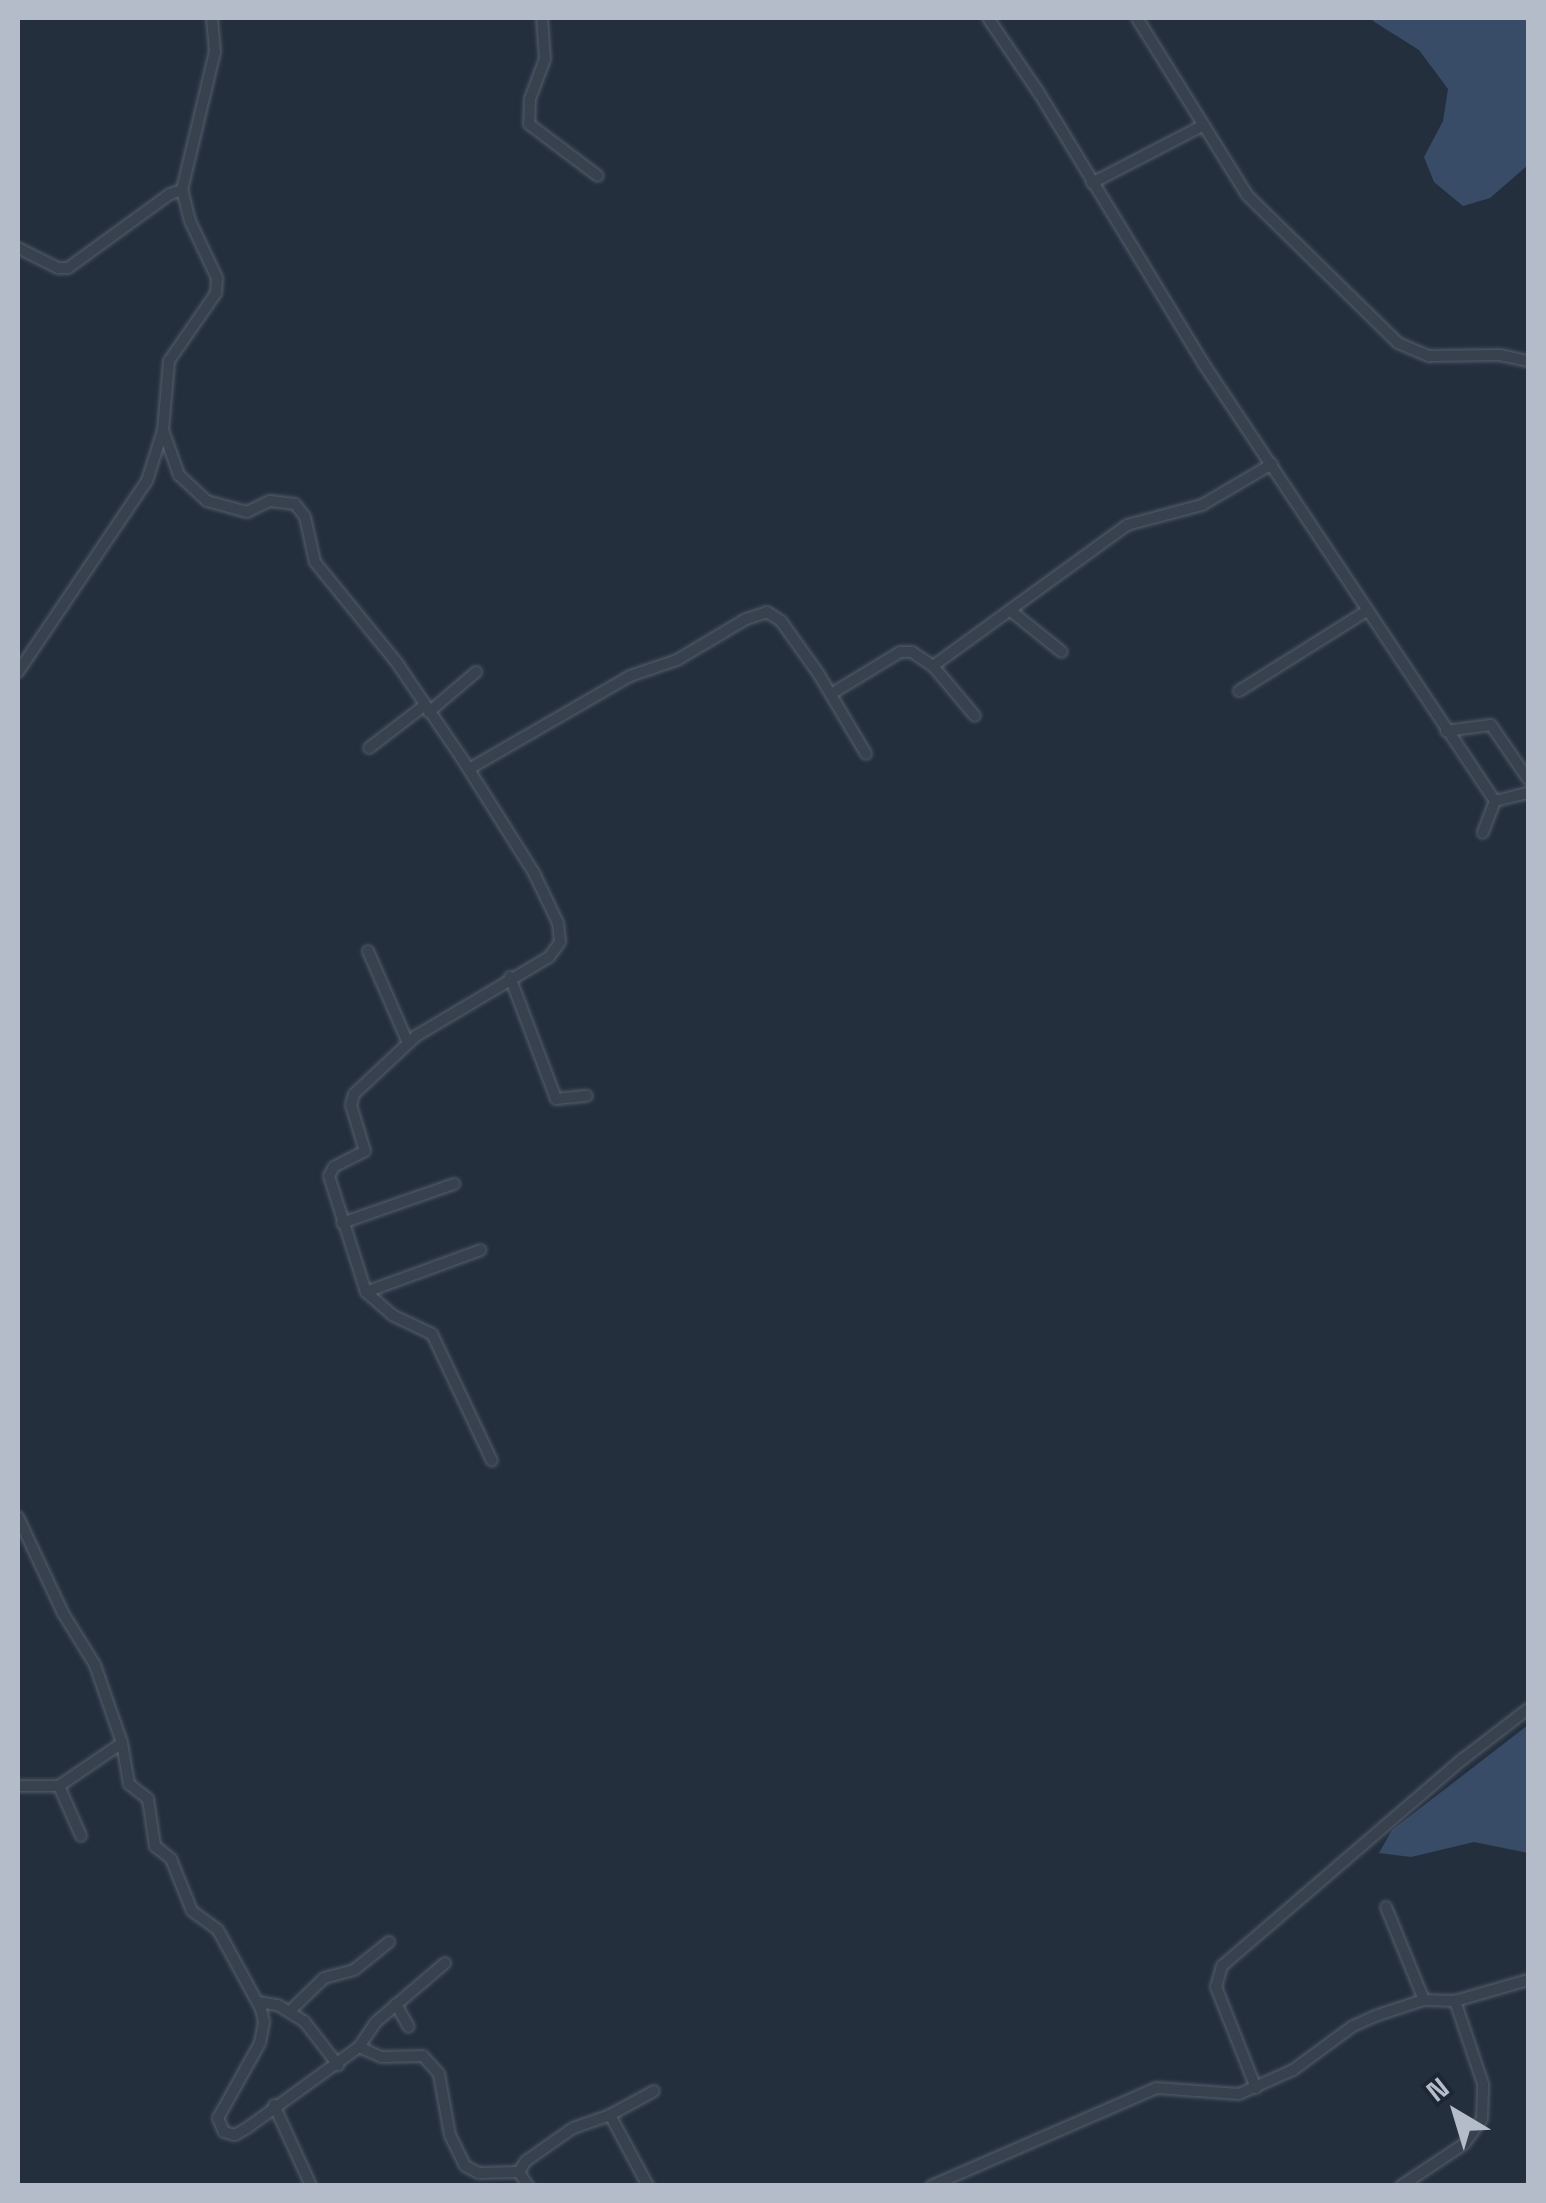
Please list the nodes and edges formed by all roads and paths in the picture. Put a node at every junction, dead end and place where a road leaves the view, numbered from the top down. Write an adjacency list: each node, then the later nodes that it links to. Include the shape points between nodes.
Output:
1 (212, 18): 8 (street, via 215,52)
2 (542, 18): 6 (street, via 545,59 530,98 529,124)
3 (988, 18): 7 (street)
4 (1137, 18): 5 (street)
5 (1204, 125): 7 (street); 10 (street, via 1246,195 1404,348 1429,356)
6 (598, 176)
7 (1092, 183): 12 (street)
8 (182, 190): 9 (street, via 68,268); 11 (street, via 217,278 216,293 169,362)
9 (18, 246)
10 (1528, 361)
11 (163, 430): 17 (street, via 147,482); 21 (street, via 179,475 207,501 247,512 270,501 294,504 305,517 321,572)
12 (1272, 464): 13 (street); 14 (street, via 1202,505 1126,526)
13 (1368, 610): 19 (street); 23 (street)
14 (1011, 611): 15 (street); 16 (street)
15 (1062, 652)
16 (932, 666): 20 (street, via 900,652); 22 (street)
17 (18, 672)
18 (476, 672): 21 (street)
19 (1239, 692)
20 (831, 694): 25 (street); 26 (street, via 781,621 763,612 677,660 630,676)
21 (426, 709): 24 (street); 26 (street)
22 (975, 716)
23 (1446, 731): 27 (street, via 1492,726); 29 (street)
24 (370, 748)
25 (866, 754)
26 (469, 769): 32 (street, via 550,900 560,932 549,957)
27 (1528, 778)
28 (1528, 793): 29 (street)
29 (1495, 802): 30 (street)
30 (1483, 832)
31 (368, 951): 33 (street)
32 (510, 977): 33 (street); 34 (street, via 556,1099)
33 (408, 1043): 36 (street, via 351,1098 366,1146 329,1176)
34 (587, 1096)
35 (454, 1184): 36 (street)
36 (342, 1223): 38 (street)
37 (480, 1250): 38 (street)
38 (366, 1292): 39 (street, via 392,1315 432,1334)
39 (492, 1461)
40 (18, 1516): 42 (street, via 95,1665)
41 (1528, 1709): 58 (street, via 1222,1966 1216,1987)
42 (122, 1743): 44 (street); 52 (street, via 129,1784 148,1801 156,1848 171,1858 192,1911 218,1930)
43 (18, 1786): 44 (street)
44 (59, 1786): 45 (street)
45 (81, 1836)
46 (1386, 1908): 50 (street)
47 (389, 1942): 54 (street, via 354,1970 324,1978)
48 (445, 1963): 53 (street)
49 (1528, 1980): 51 (street)
50 (1424, 2000): 51 (street); 58 (street, via 1352,2026)
51 (1455, 2001): 67 (street, via 1483,2084 1482,2119 1464,2144)
52 (258, 2002): 54 (street); 60 (street, via 264,2022 260,2043 218,2123 234,2135)
53 (396, 2004): 55 (street); 56 (street)
54 (290, 2011): 57 (street)
55 (409, 2027)
56 (360, 2047): 57 (street); 62 (street, via 381,2057 428,2058 439,2074 450,2135 464,2166 480,2174)
57 (338, 2064): 60 (street)
58 (1256, 2088): 66 (street, via 1238,2094 1156,2088)
59 (654, 2091): 61 (street)
60 (274, 2105): 63 (street)
61 (610, 2116): 62 (street, via 574,2128); 65 (street)
62 (520, 2172): 64 (street)
63 (311, 2186)
64 (528, 2186)
65 (648, 2186)
66 (931, 2186)
67 (1400, 2186)

